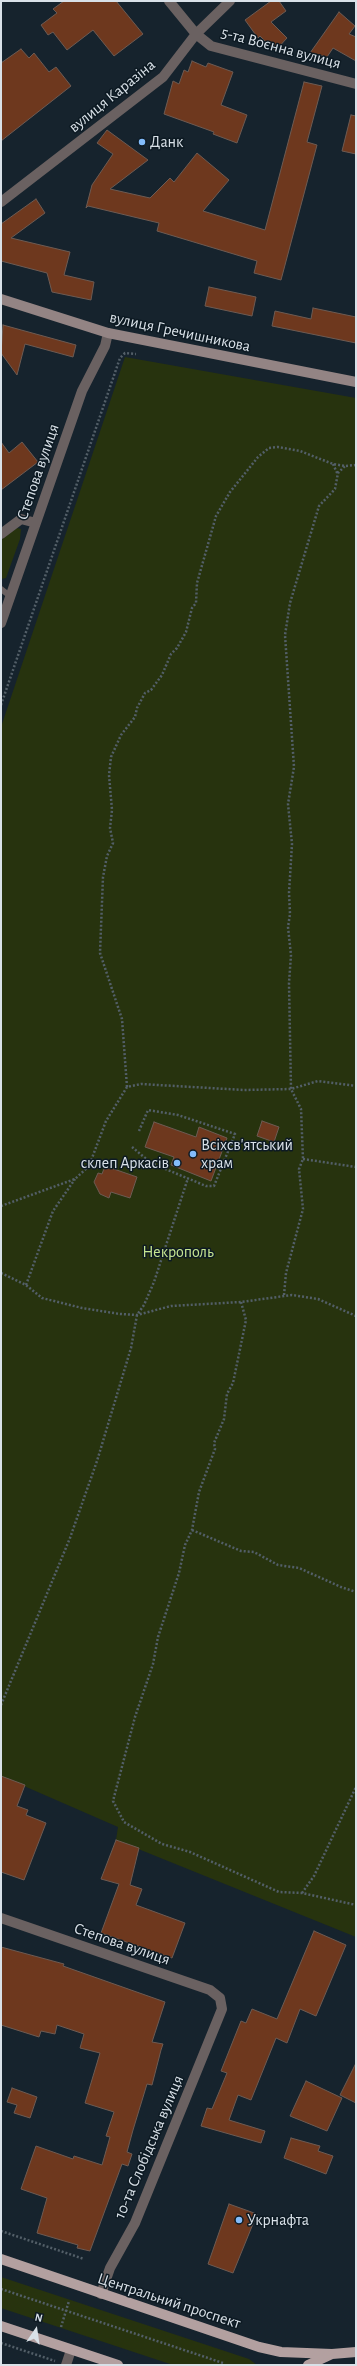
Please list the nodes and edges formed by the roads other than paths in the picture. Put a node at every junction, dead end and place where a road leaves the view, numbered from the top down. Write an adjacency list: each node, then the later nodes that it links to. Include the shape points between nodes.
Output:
1 (169, 1): 3 (street, 5-та Воєнна вулиця)
2 (230, 1): 3 (street, вулиця Каразіна)
3 (196, 34): 4 (street, 5-та Воєнна вулиця, via 211,46 227,52 301,68); 5 (street, вулиця Каразіна, via 163,77)
4 (356, 84)
5 (1, 202)
6 (1, 299): 7 (main road, вулиця Гречишникова)
7 (108, 333): 8 (main road, вулиця Гречишникова); 9 (street, Степова вулиця, via 105,346 82,391)
8 (356, 382)
9 (36, 523): 10 (street, via 21,519); 12 (street, Степова вулиця)
10 (1, 534)
11 (1, 589): 12 (lane)
12 (10, 596): 13 (street, Степова вулиця)
13 (1, 623)
14 (1, 1918): 15 (street, Степова вулиця, via 210,1990 220,1998)
15 (222, 2009): 17 (street, 10-та Слобідська вулиця, via 135,2223 110,2268)
16 (1, 2259): 17 (main road, Центральний проспект)
17 (101, 2294): 21 (main road, Центральний проспект, via 259,2347 287,2352)
18 (1, 2326): 19 (main road)
19 (71, 2350): 22 (street); 23 (main road)
20 (356, 2352): 21 (main road)
21 (332, 2354): 24 (main road)
22 (66, 2365)
23 (118, 2365)
24 (308, 2365)

